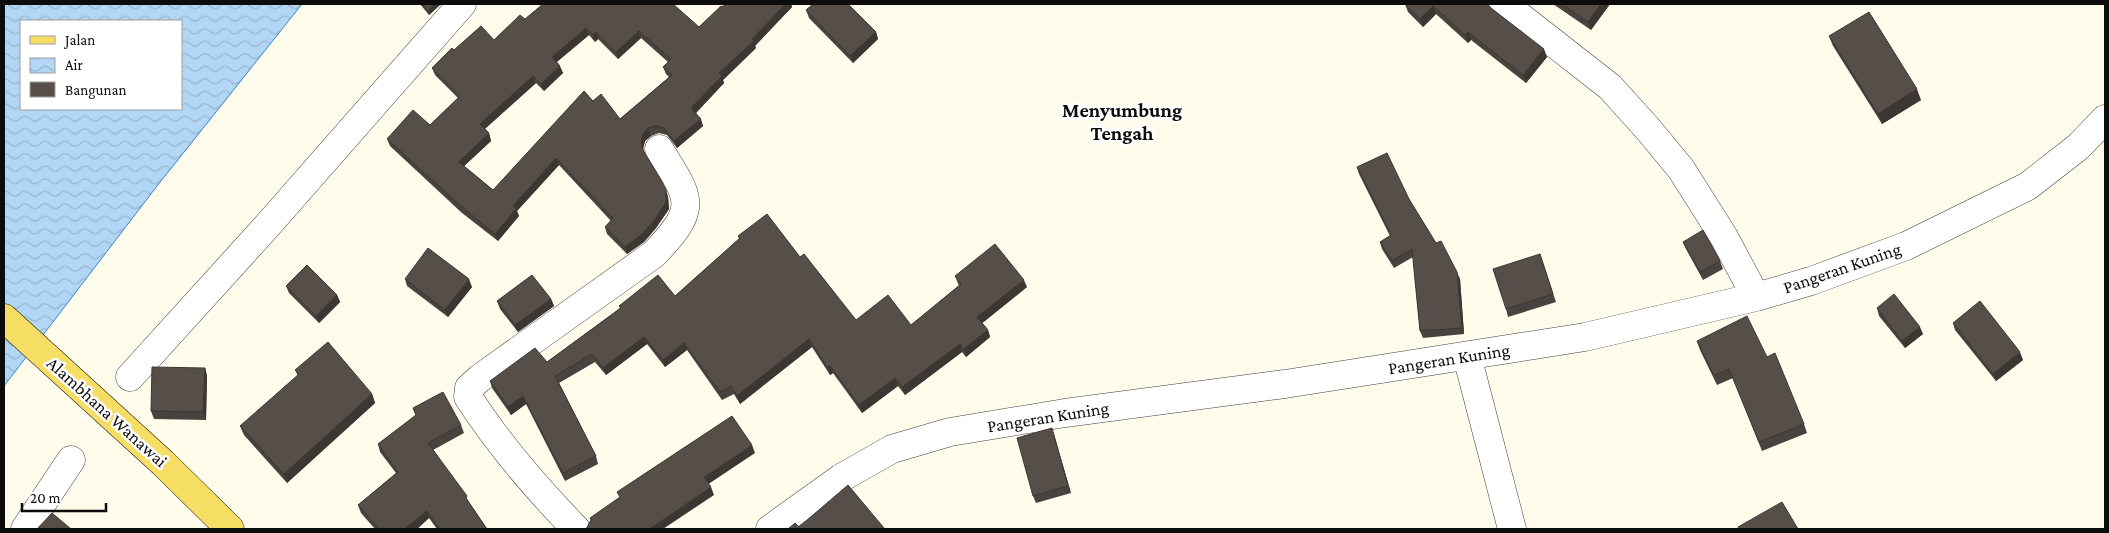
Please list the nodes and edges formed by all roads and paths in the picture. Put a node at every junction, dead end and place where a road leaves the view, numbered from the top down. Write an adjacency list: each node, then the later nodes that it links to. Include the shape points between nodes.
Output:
1 (462, 4): 8 (street, via 268,226)
2 (1504, 4): 5 (street, via 1610,87 1648,129 1681,169 1724,237)
3 (2105, 119): 5 (street, Pangeran Kuning, via 2078,147 2028,186 1906,246 1811,281)
4 (659, 149): 12 (street, via 683,189 687,205 672,235 654,254 469,388 468,397 504,449)
5 (1756, 297): 7 (street, Pangeran Kuning, via 1586,337)
6 (4, 318): 11 (main road, Alambhana Wanawai, via 163,463)
7 (1467, 356): 13 (street, Pangeran Kuning, via 950,432 892,449 841,478); 14 (street)
8 (130, 377)
9 (71, 460): 10 (street)
10 (25, 529)
11 (230, 529)
12 (576, 529)
13 (770, 529)
14 (1512, 529)

